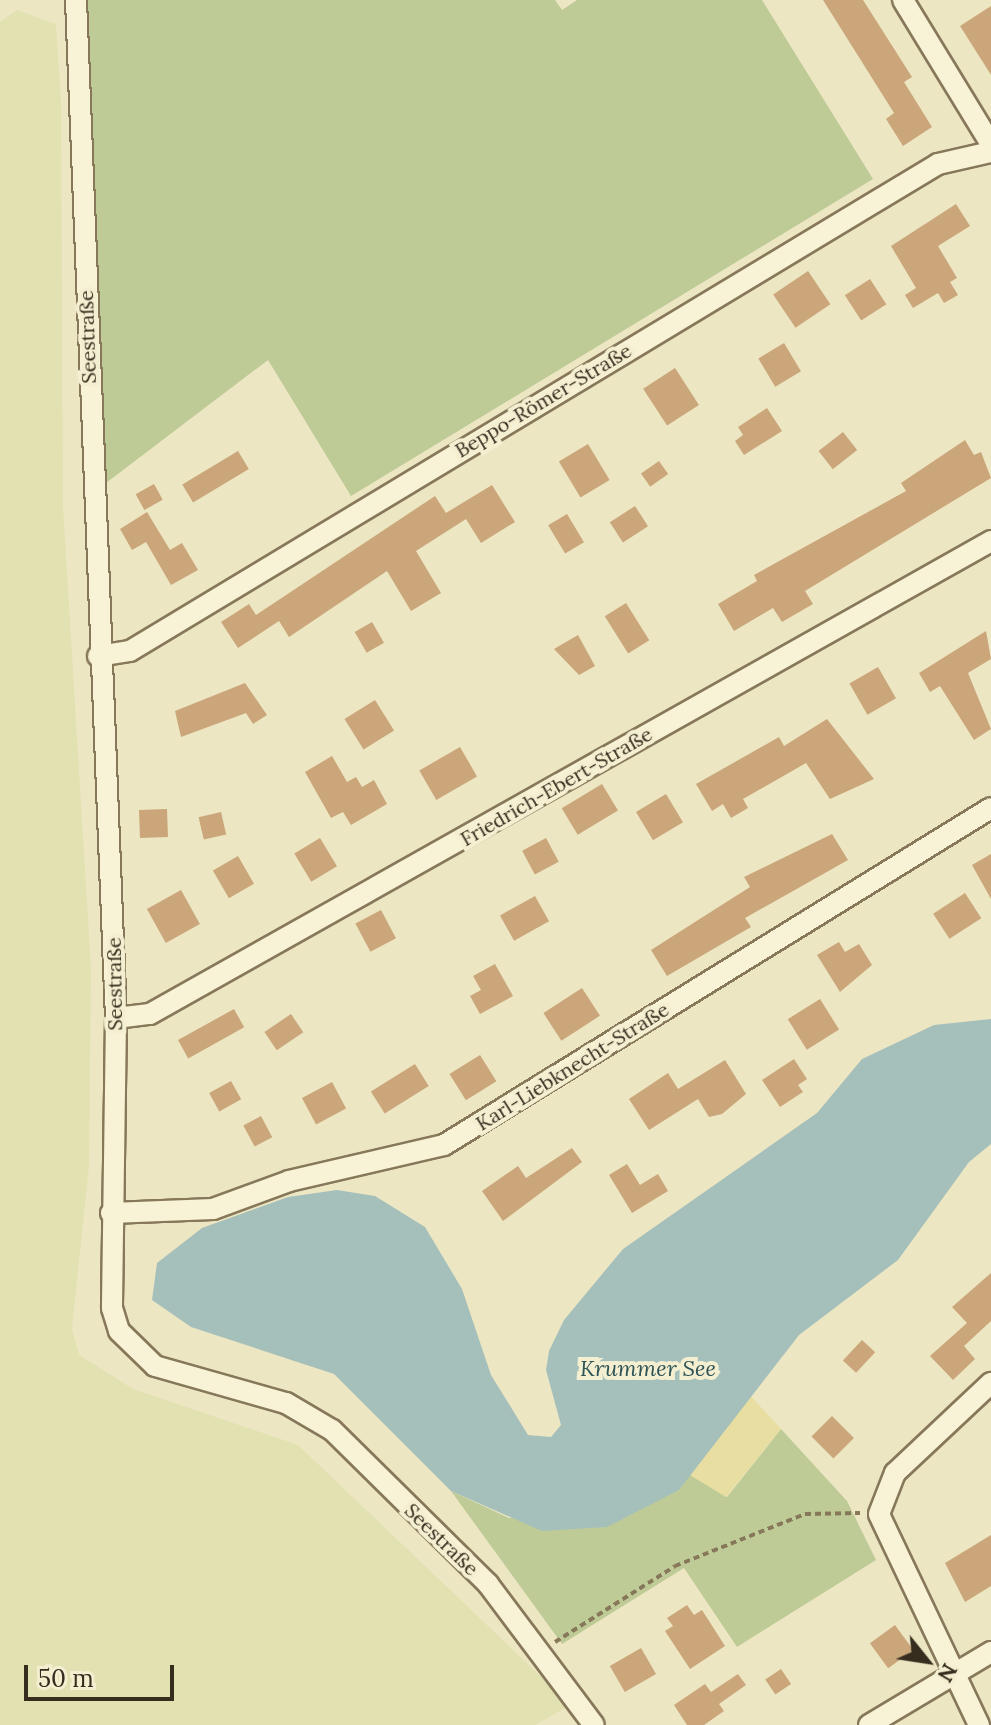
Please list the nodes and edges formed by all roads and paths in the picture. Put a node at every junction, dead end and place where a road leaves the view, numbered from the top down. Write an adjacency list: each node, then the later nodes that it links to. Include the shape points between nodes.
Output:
1 (76, 0): 6 (street, Seestraße)
2 (903, 0): 3 (street)
3 (991, 144)
4 (991, 152): 6 (street, Beppo-Römer-Straße, via 938,164 130,651)
5 (991, 541): 8 (street, Friedrich-Ebert-Straße, via 150,1014)
6 (98, 656): 8 (street, Seestraße)
7 (991, 808): 9 (street, Karl-Liebknecht-Straße, via 444,1145 289,1181 213,1209)
8 (116, 1018): 9 (street, Seestraße)
9 (111, 1213): 15 (street, Seestraße, via 112,1308 136,1352 178,1377 286,1403 332,1430 488,1584)
10 (991, 1383): 11 (street, via 895,1473)
11 (879, 1520): 12 (path, via 805,1514 675,1566); 14 (street)
12 (555, 1642)
13 (991, 1652): 14 (street)
14 (956, 1674): 16 (street); 17 (street)
15 (594, 1725)
16 (869, 1725)
17 (979, 1725)

